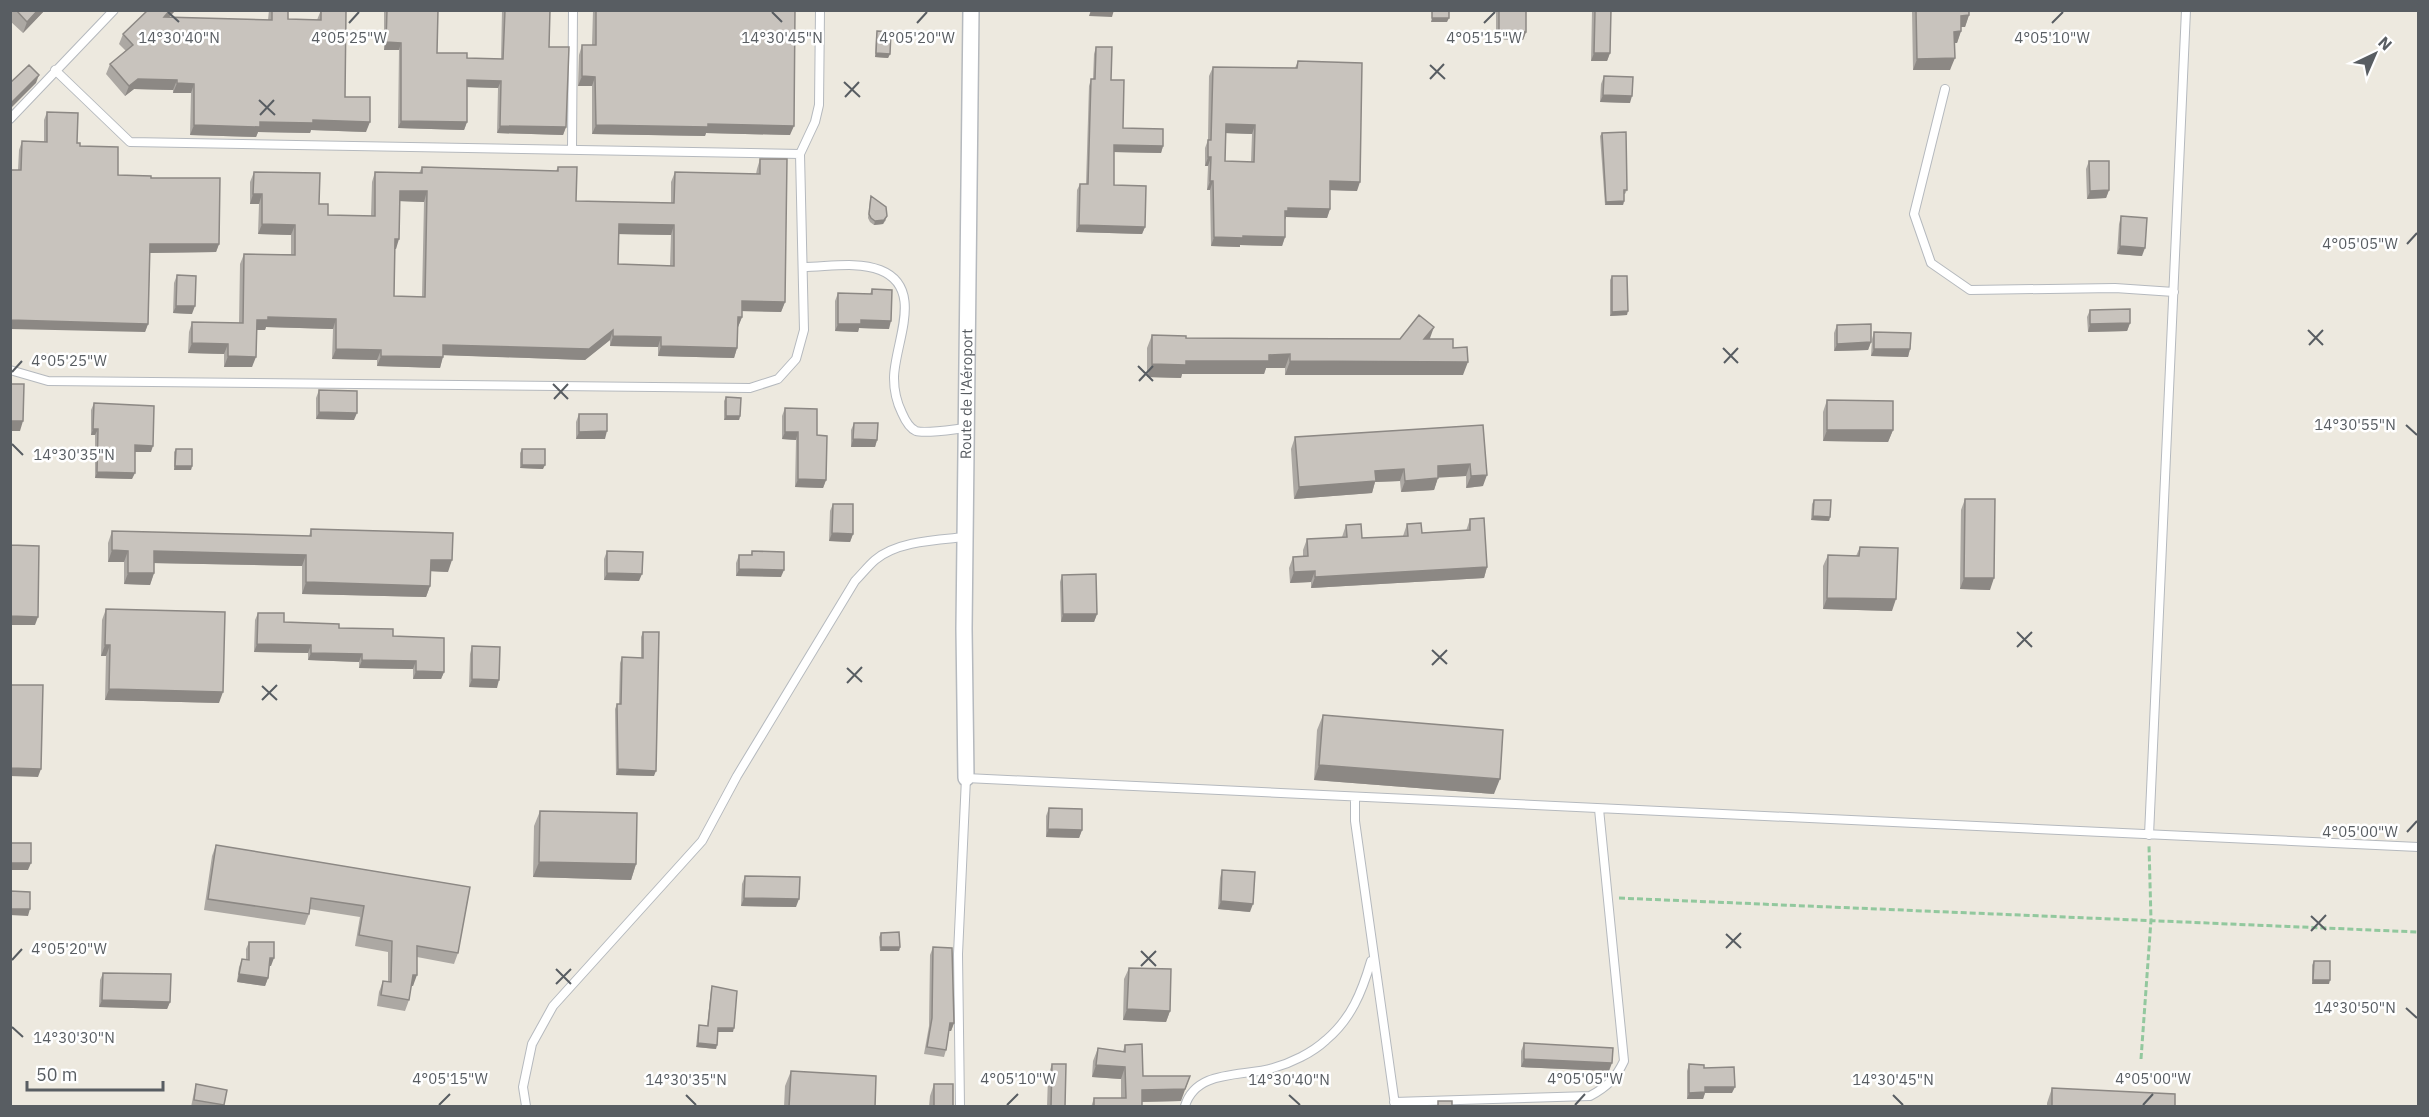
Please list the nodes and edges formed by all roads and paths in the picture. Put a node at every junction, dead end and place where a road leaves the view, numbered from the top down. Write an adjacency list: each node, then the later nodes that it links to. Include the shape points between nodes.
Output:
1 (114, 10): 6 (lane)
2 (573, 10): 9 (lane)
3 (820, 10): 10 (lane, via 819,105)
4 (971, 10): 14 (street, Route de l'Aéroport)
5 (2186, 10): 12 (lane)
6 (55, 70): 8 (lane); 9 (lane, via 130,142)
7 (1945, 89): 12 (lane, via 1914,214 1931,263 1970,290 2115,288)
8 (10, 119)
9 (572, 149): 10 (lane)
10 (801, 154): 11 (lane)
11 (803, 267): 13 (lane, via 804,330 796,359 778,379 750,388 48,381); 14 (lane, via 868,266 896,281 906,310 894,377 902,415 917,431)
12 (2174, 292): 19 (lane)
13 (10, 370)
14 (966, 428): 15 (street, Route de l'Aéroport)
15 (965, 537): 16 (street, Route de l'Aéroport); 27 (lane, via 896,549 876,559 855,581 702,841 553,1006 532,1044 523,1088)
16 (966, 778): 17 (lane); 28 (lane, via 958,954)
17 (1354, 797): 18 (lane); 24 (lane)
18 (1599, 809): 19 (lane); 21 (lane)
19 (2149, 835): 20 (lane); 22 (path)
20 (2418, 847)
21 (1608, 897): 22 (path); 26 (lane, via 1624,1061 1605,1088 1590,1096)
22 (2151, 920): 23 (path); 25 (path)
23 (2418, 932)
24 (1373, 957): 26 (lane); 29 (lane, via 1361,995 1344,1022 1325,1041 1272,1069 1200,1084)
25 (2141, 1059)
26 (1394, 1104)
27 (525, 1107)
28 (960, 1107)
29 (1185, 1107)

